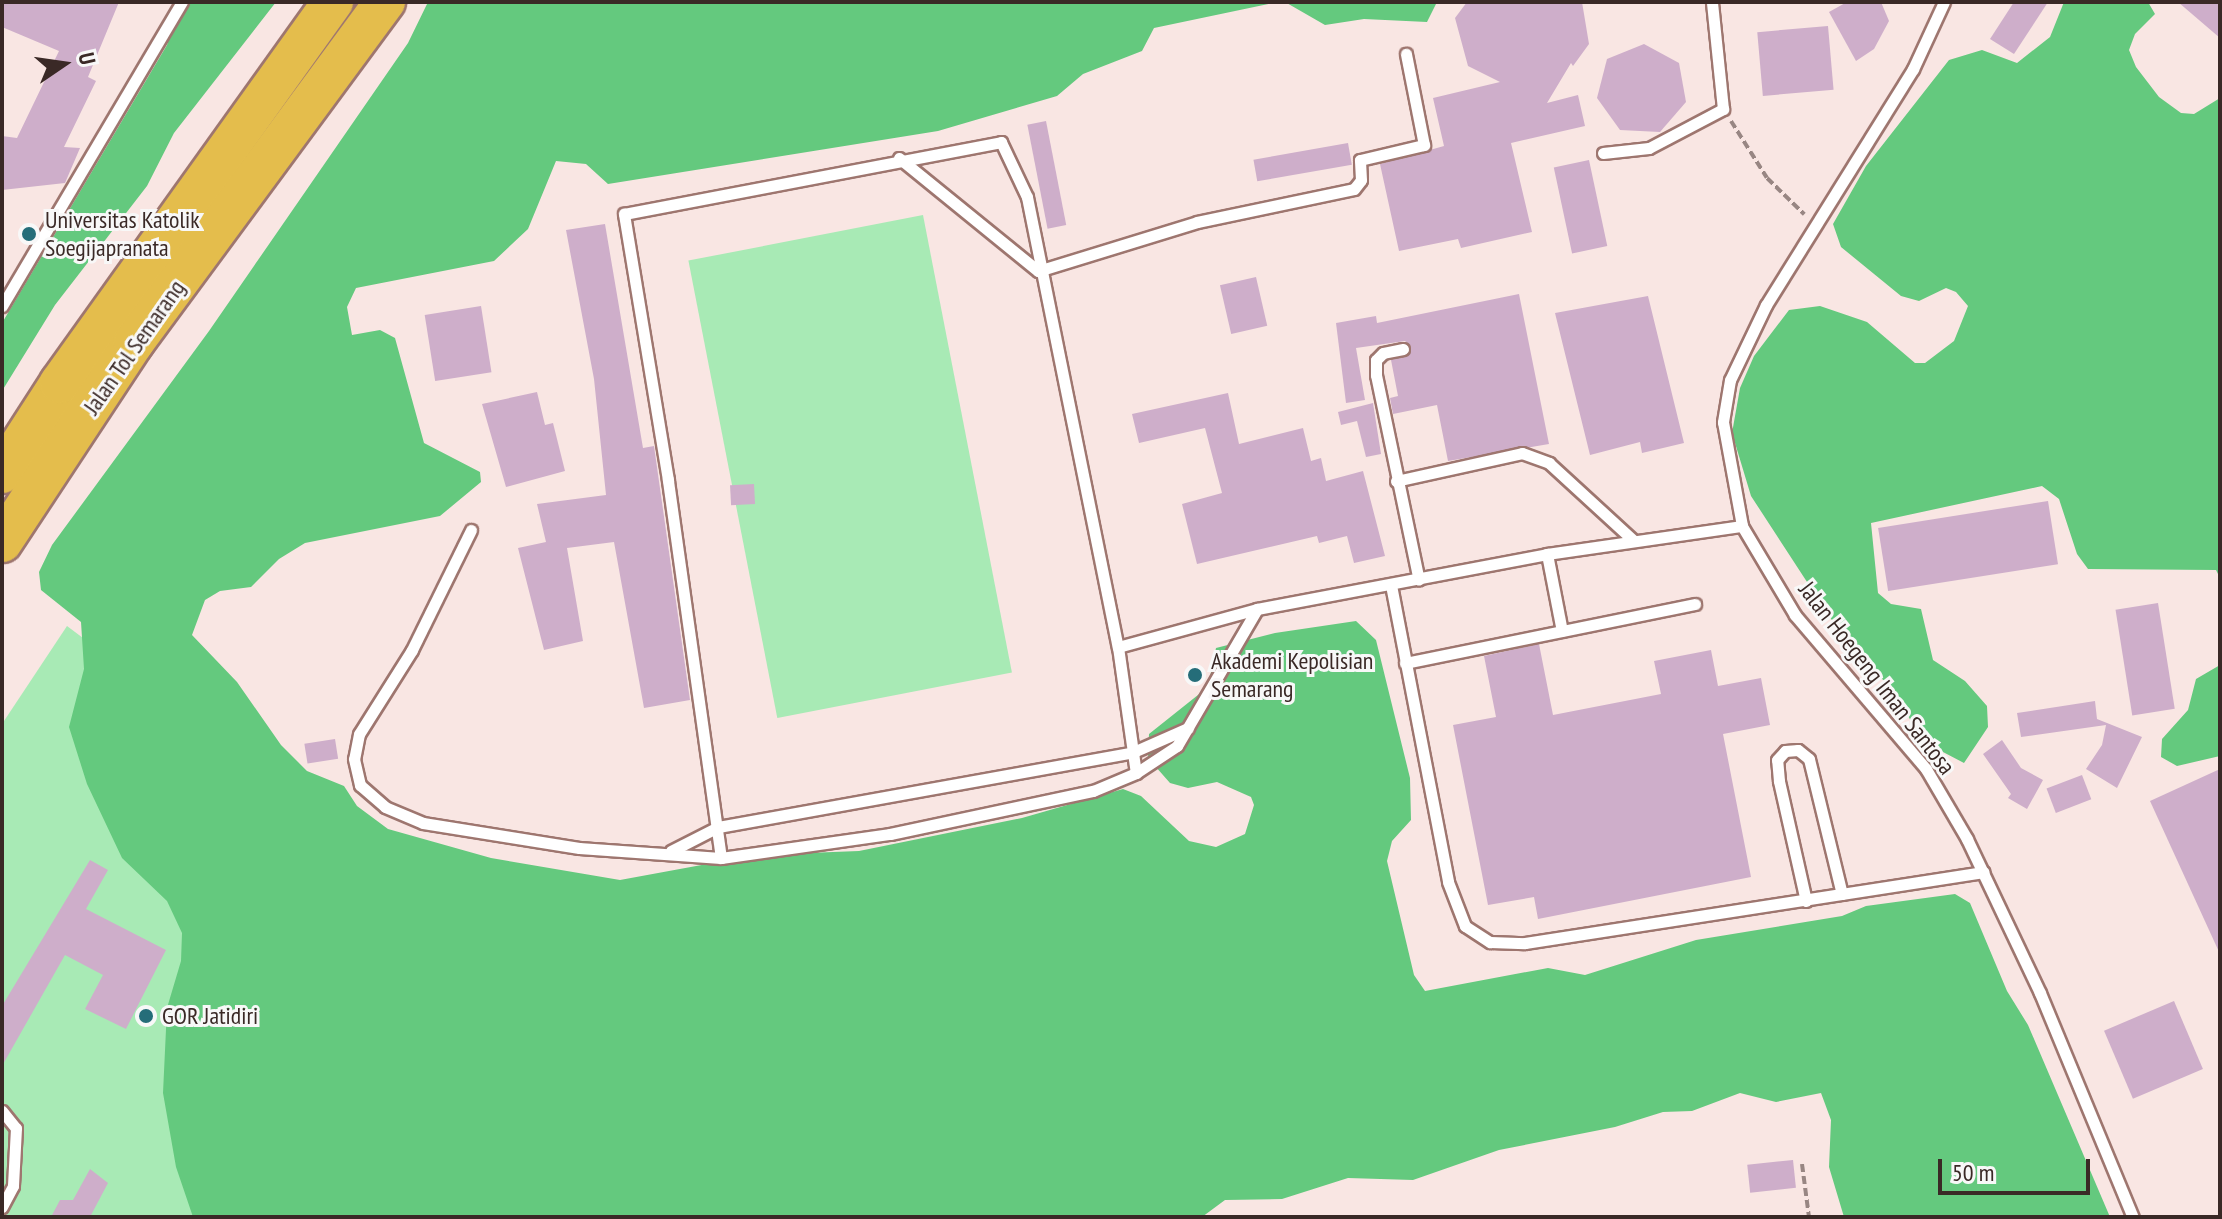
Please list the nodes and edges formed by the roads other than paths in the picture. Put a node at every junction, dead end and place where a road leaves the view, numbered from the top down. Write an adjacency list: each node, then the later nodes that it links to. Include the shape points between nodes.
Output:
1 (182, 2): 10 (lane)
2 (333, 2): 13 (highway, Jalan Tol Semarang, via 60,383)
3 (385, 2): 18 (highway, Jalan Tol Semarang, via 134,342)
4 (1712, 2): 7 (lane, via 1723,109 1649,148)
5 (1944, 2): 15 (lane, Jalan Hoegeng Iman Santosa, via 1913,69 1766,305 1730,380 1723,422)
6 (1406, 54): 9 (lane, via 1424,145 1360,160 1361,180 1354,189 1197,222)
7 (1603, 153)
8 (899, 158): 9 (lane); 9 (lane, via 1001,142 1027,197); 30 (lane, via 624,214)
9 (1038, 271): 25 (lane)
10 (6, 290): 11 (lane)
11 (2, 306)
12 (1403, 349): 14 (lane, via 1376,360)
13 (2, 473)
14 (1396, 481): 17 (lane, via 1522,453 1549,463); 20 (lane)
15 (1742, 526): 17 (lane); 33 (lane, Jalan Hoegeng Iman Santosa, via 1795,615 1926,769)
16 (471, 530): 31 (lane, via 412,650 359,734 354,759 360,785 385,807 423,823 579,848)
17 (1634, 541): 19 (lane)
18 (2, 542)
19 (1547, 554): 20 (lane); 24 (lane)
20 (1419, 580): 21 (lane)
21 (1391, 585): 23 (lane); 26 (lane)
22 (1695, 604): 24 (lane)
23 (1257, 609): 25 (lane); 27 (lane)
24 (1562, 631): 26 (lane)
25 (1118, 647): 28 (lane)
26 (1405, 663): 35 (lane, via 1448,882 1465,926 1490,942 1525,943)
27 (1189, 727): 28 (lane); 29 (lane, via 1177,746)
28 (1131, 753): 29 (lane); 30 (lane)
29 (1136, 773): 32 (lane, via 1093,791 890,834)
30 (718, 827): 31 (lane); 32 (lane)
31 (671, 852): 32 (lane)
32 (721, 858)
33 (1984, 872): 34 (lane); 38 (lane, Jalan Hoegeng Iman Santosa)
34 (1842, 894): 35 (lane); 35 (lane, via 1809,759 1798,750 1785,751 1777,760 1779,781)
35 (1806, 901)
36 (2, 1111): 37 (lane, via 16,1128 13,1186)
37 (2, 1207)
38 (2133, 1217)

